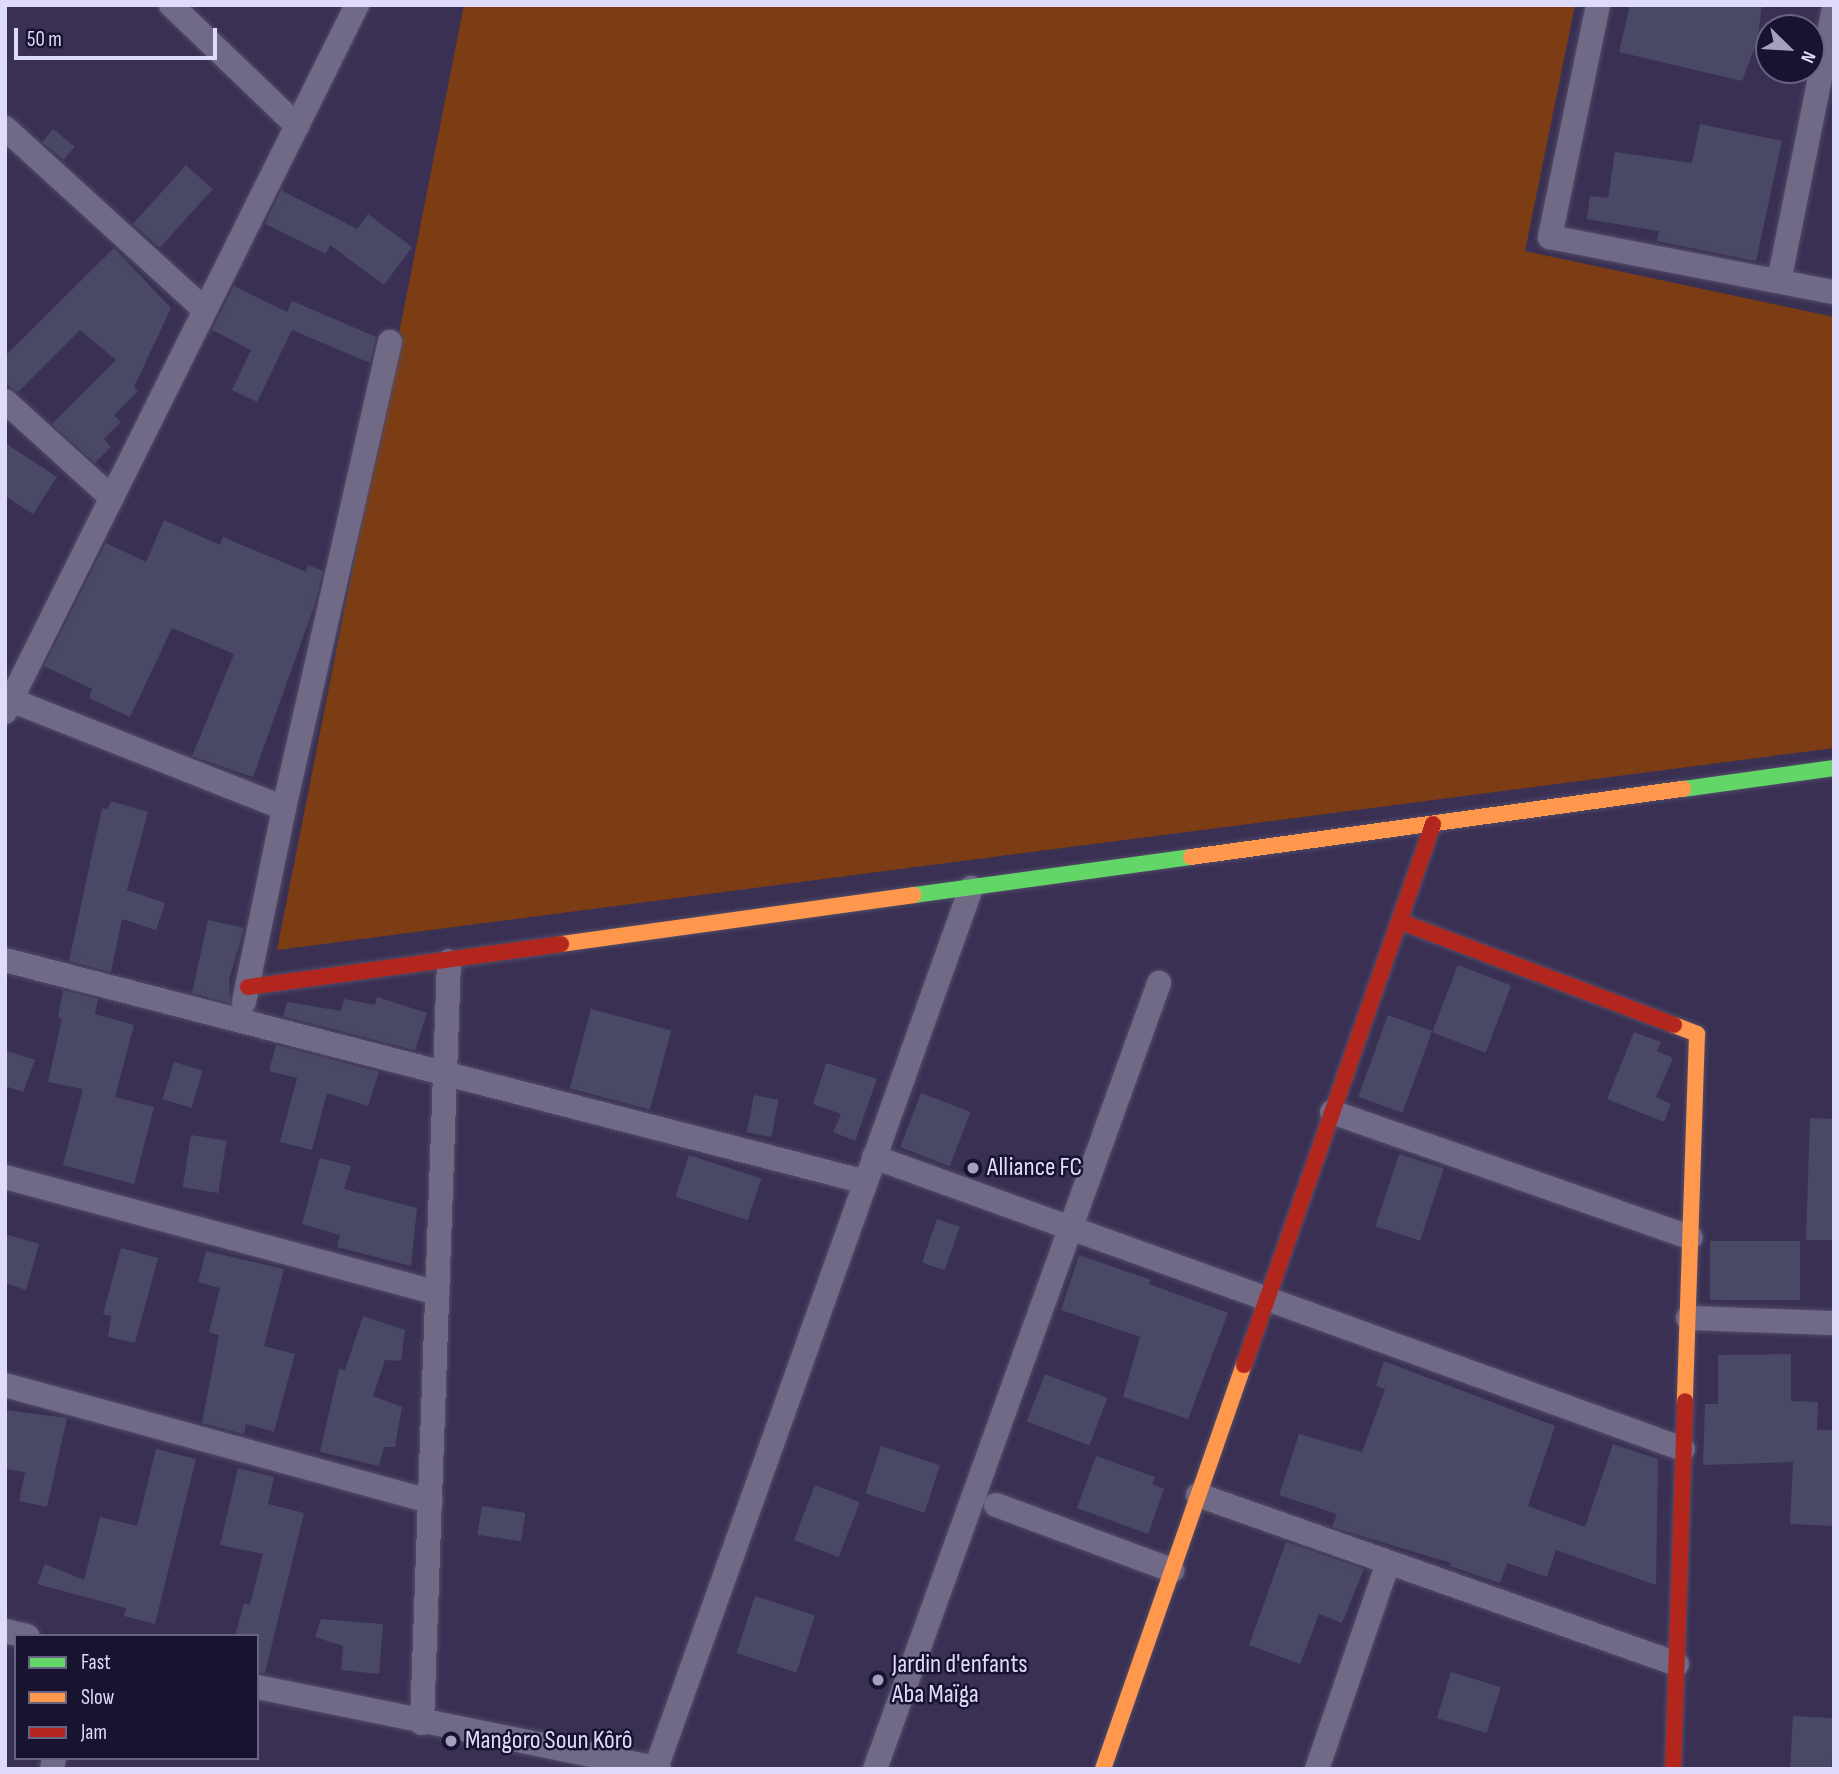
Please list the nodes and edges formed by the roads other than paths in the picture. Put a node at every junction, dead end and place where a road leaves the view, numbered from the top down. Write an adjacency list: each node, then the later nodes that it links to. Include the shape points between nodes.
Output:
1 (170, 5): 5 (street)
2 (1598, 5): 7 (street, via 1550,236)
3 (1834, 8): 7 (street)
4 (346, 11): 5 (street)
5 (297, 126): 9 (street)
6 (5, 128): 9 (street)
7 (1779, 281): 8 (street)
8 (1834, 292)
9 (205, 310): 12 (street)
10 (390, 342): 15 (street)
11 (5, 401): 12 (street)
12 (112, 498): 13 (street)
13 (10, 694): 15 (street)
14 (1834, 768): 16 (street)
15 (284, 808): 22 (street)
16 (1433, 824): 17 (street); 18 (street)
17 (971, 888): 20 (street); 26 (street)
18 (1399, 921): 25 (street); 30 (street, via 1697,1034)
19 (5, 960): 23 (street)
20 (449, 961): 22 (street); 24 (street)
21 (1159, 983): 29 (street)
22 (248, 987): 23 (street)
23 (240, 1020): 24 (street)
24 (446, 1071): 28 (street); 31 (street)
25 (1332, 1112): 30 (street); 32 (street)
26 (874, 1157): 28 (street); 29 (street)
27 (5, 1177): 31 (street)
28 (866, 1182): 46 (street)
29 (1071, 1228): 32 (street); 47 (street)
30 (1690, 1238): 33 (street)
31 (438, 1293): 38 (street)
32 (1266, 1300): 36 (street); 37 (street)
33 (1688, 1318): 34 (street); 36 (street)
34 (1834, 1323)
35 (5, 1385): 38 (street)
36 (1684, 1449): 42 (street)
37 (1198, 1494): 40 (street); 41 (street)
38 (430, 1501): 44 (street)
39 (996, 1504): 41 (street)
40 (1388, 1563): 42 (street); 49 (street)
41 (1172, 1570): 48 (street)
42 (1677, 1664): 50 (street)
43 (259, 1687): 44 (street)
44 (422, 1723): 45 (street)
45 (606, 1764): 46 (street)
46 (657, 1768)
47 (875, 1769)
48 (1102, 1769)
49 (1317, 1769)
50 (1673, 1769)

